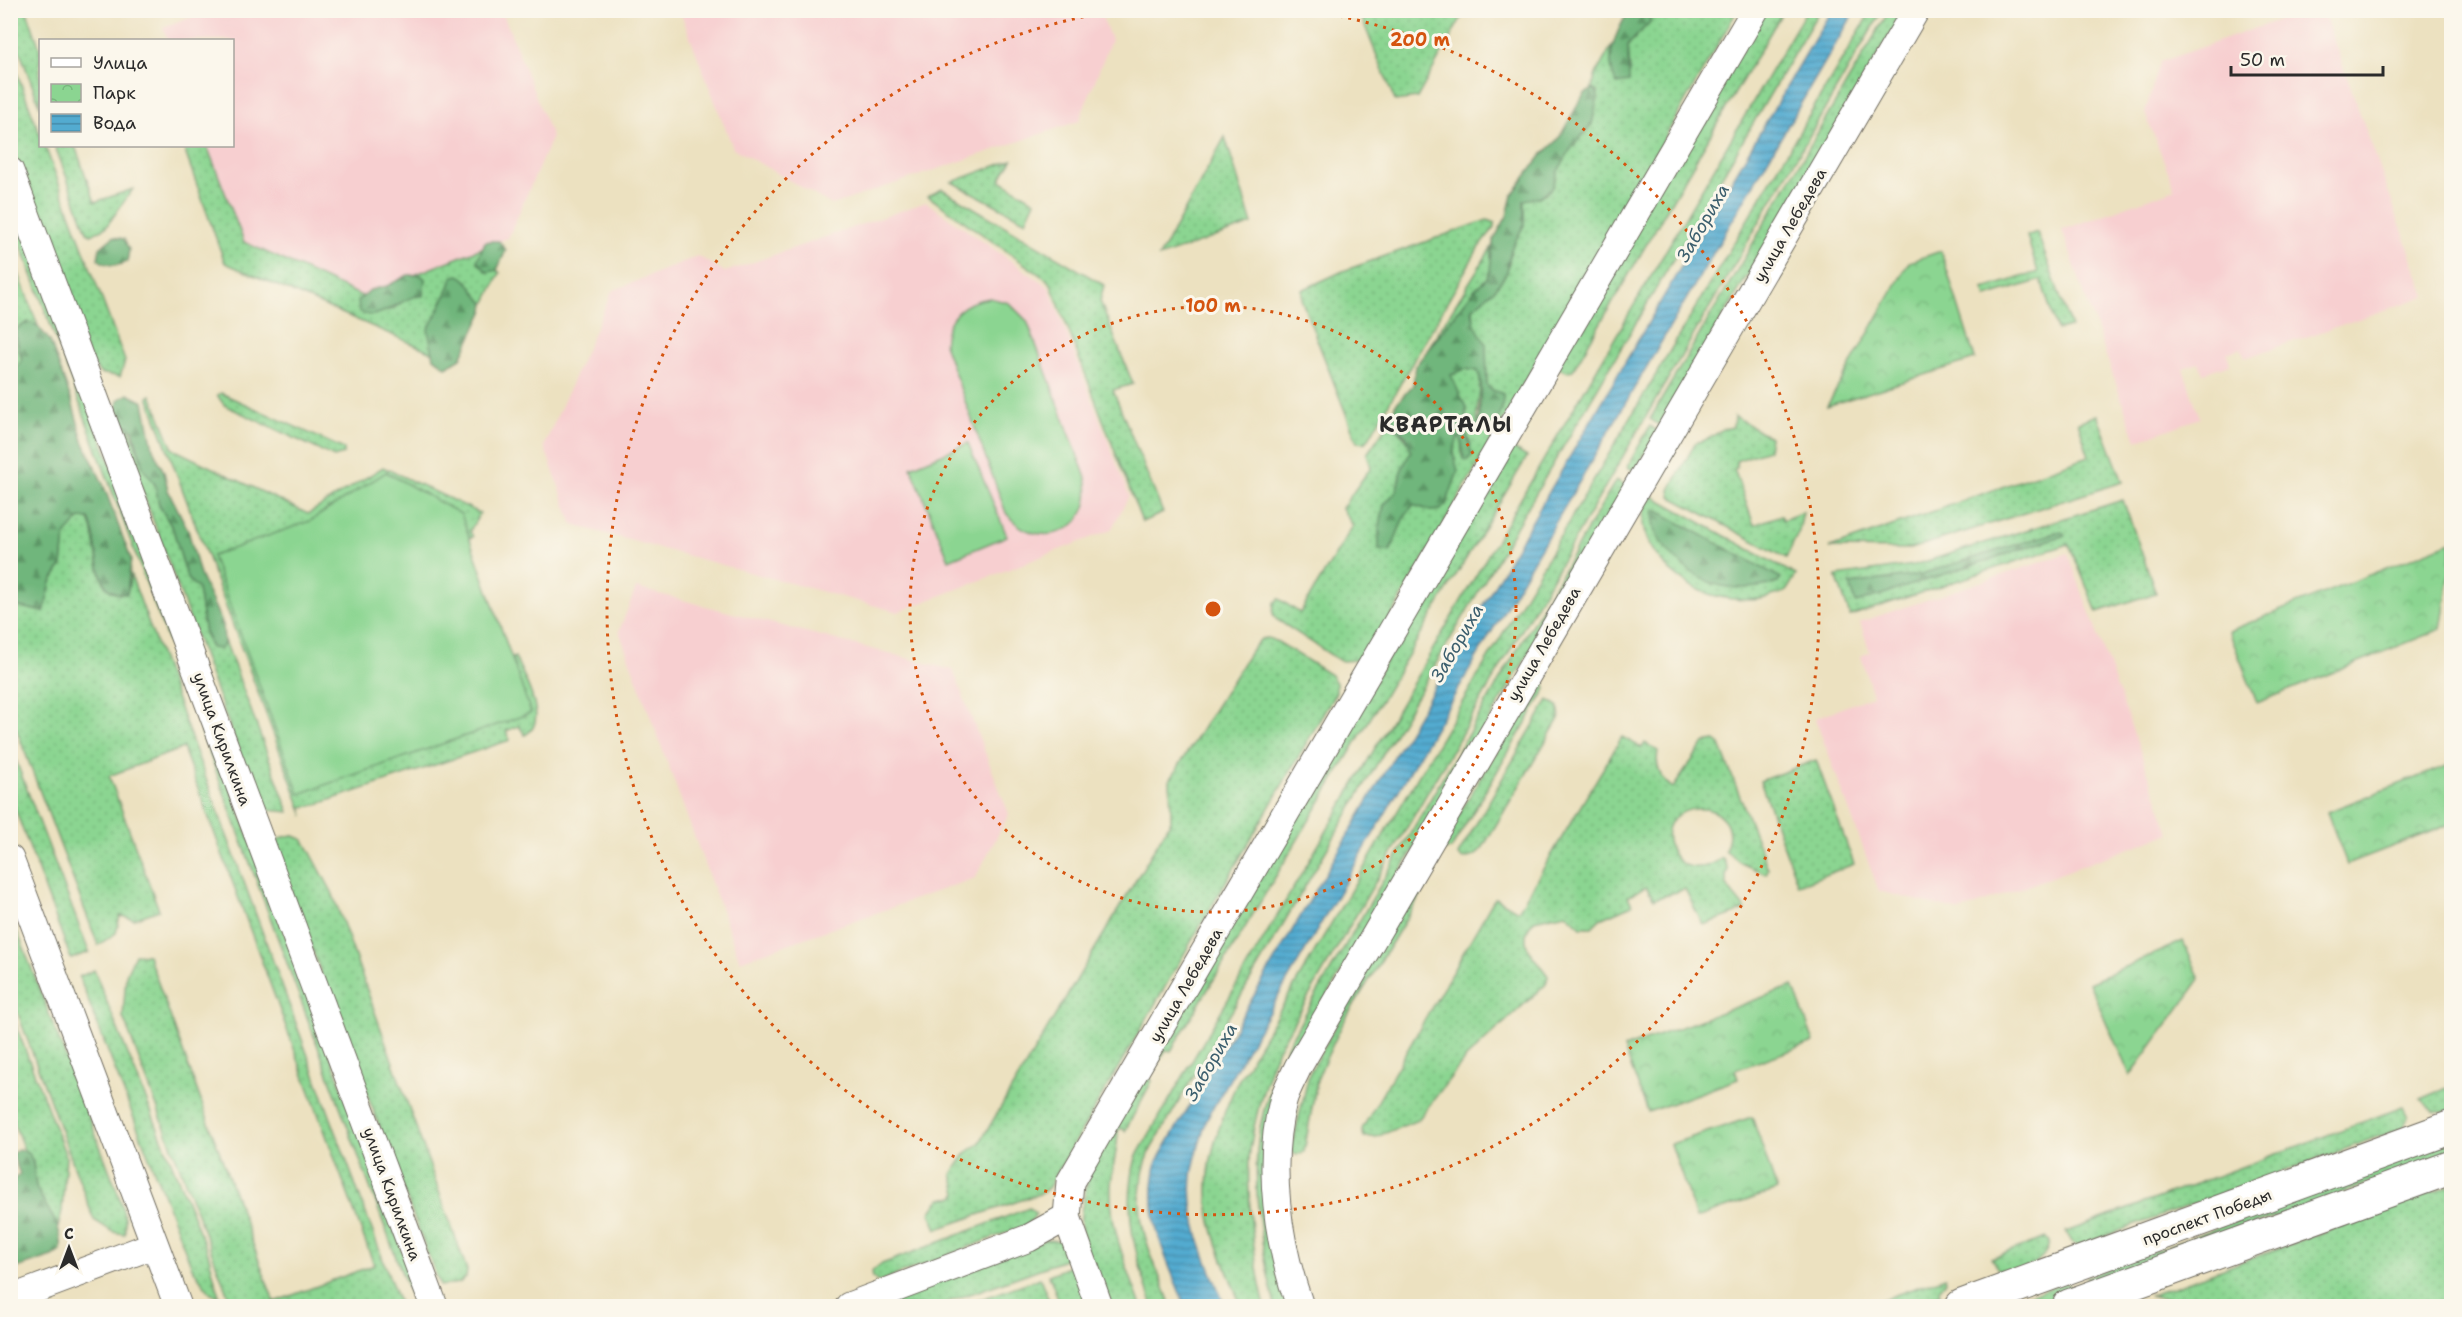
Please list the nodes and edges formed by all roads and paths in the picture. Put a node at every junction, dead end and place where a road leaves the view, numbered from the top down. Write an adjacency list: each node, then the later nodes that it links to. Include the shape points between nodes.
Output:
1 (1755, 10): 7 (street, улица Лебедева, via 1070,1182)
2 (1916, 10): 14 (street, улица Лебедева, via 1298,1067 1284,1099 1275,1157 1281,1223)
3 (10, 171): 11 (street, улица Кирилкина)
4 (10, 859): 8 (street)
5 (2451, 1127): 15 (main road, проспект Победы)
6 (2451, 1167): 16 (main road)
7 (1067, 1217): 12 (street, via 1029,1238); 13 (street, улица Лебедева)
8 (154, 1245): 9 (street); 10 (street)
9 (10, 1299)
10 (178, 1306)
11 (434, 1306)
12 (849, 1306)
13 (1099, 1306)
14 (1300, 1306)
15 (1962, 1306)
16 (2068, 1306)

